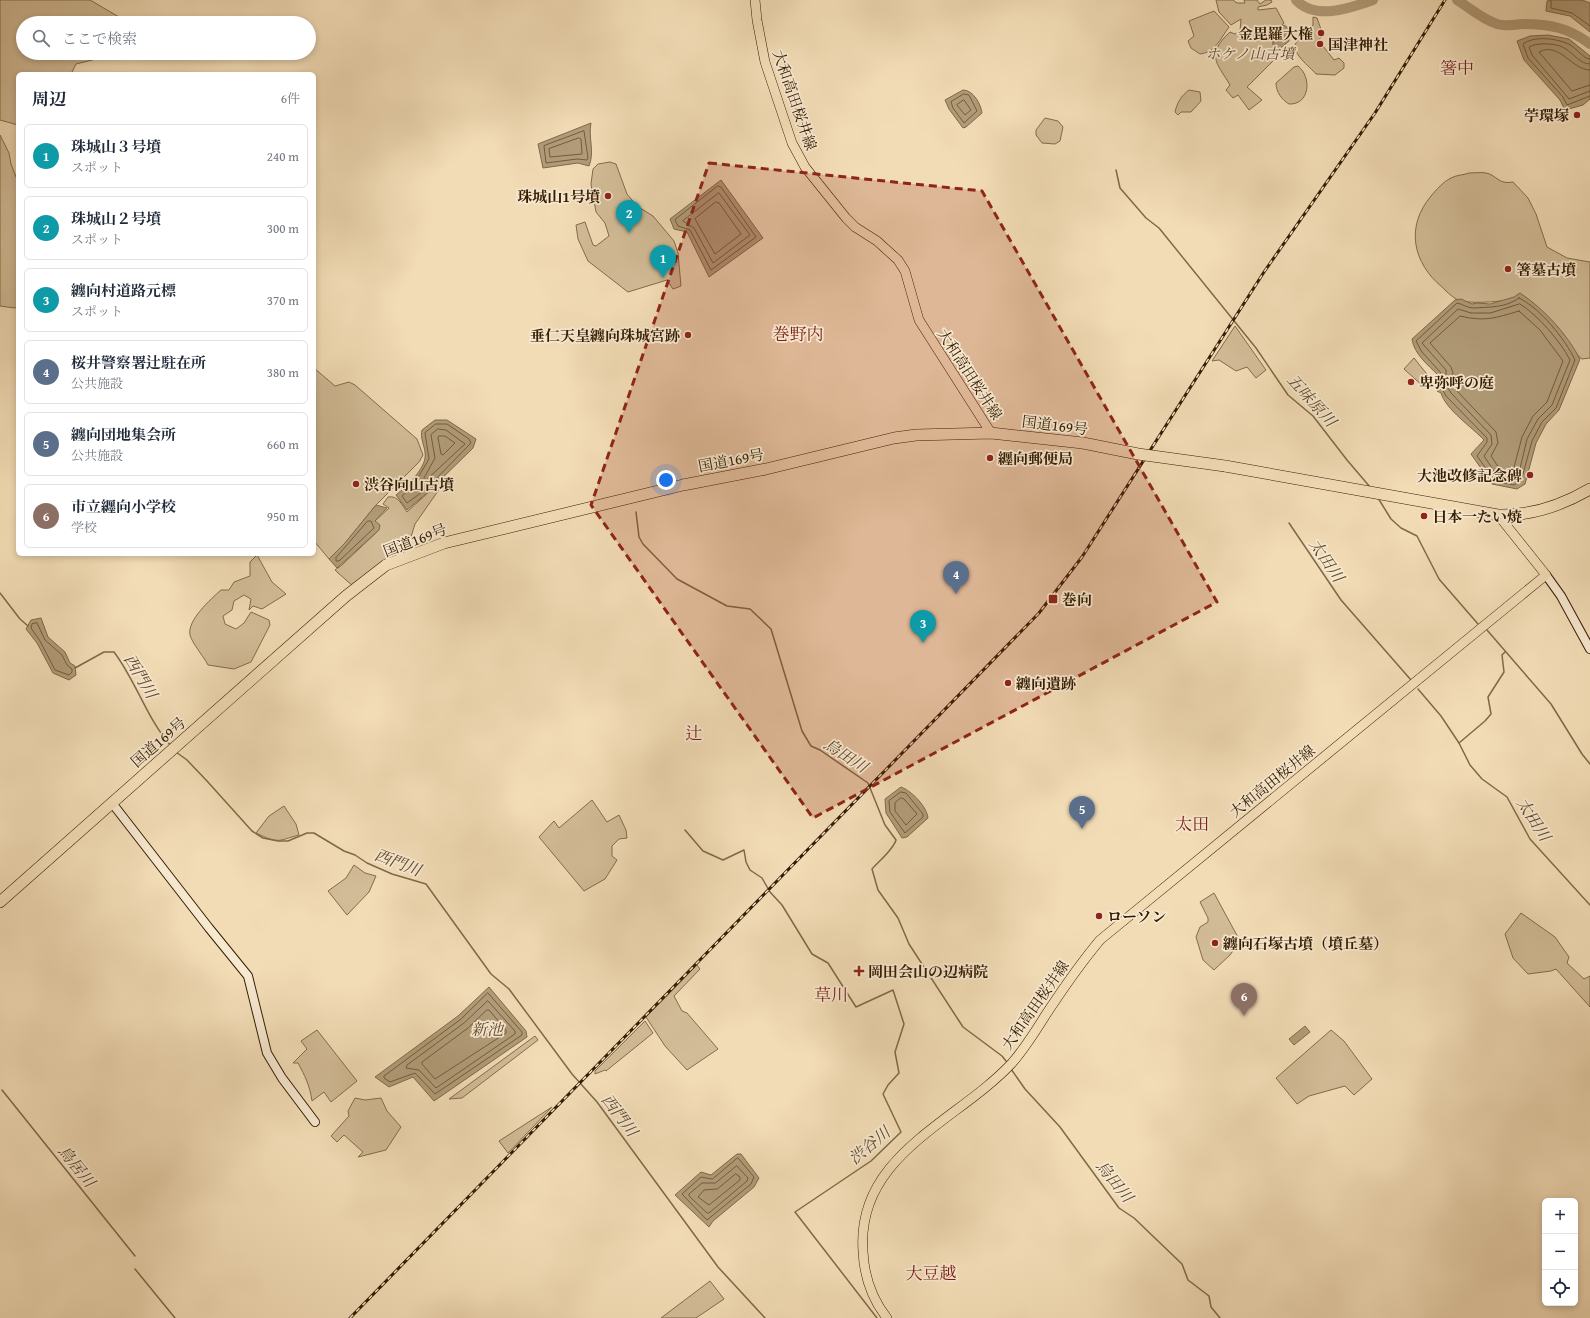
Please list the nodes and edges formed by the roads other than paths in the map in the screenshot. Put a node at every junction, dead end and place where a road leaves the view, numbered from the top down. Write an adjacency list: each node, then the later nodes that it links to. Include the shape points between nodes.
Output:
1 (756, 0): 2 (main road, 大和高田桜井線, via 765,62 792,143 805,167 855,227 877,241 898,260 905,271 919,320)
2 (991, 433): 4 (highway, 国道169号, bridge, via 1083,443); 7 (highway, 国道169号, via 894,438 766,469 601,504 444,543 386,565 354,589)
3 (1590, 489): 4 (highway, 国道169号, via 1541,511)
4 (1498, 515): 5 (main road)
5 (1546, 575): 6 (street, via 1561,596); 10 (main road, 大和高田桜井線, via 1100,940 1079,965 1012,1063 897,1158 878,1183 869,1202 862,1240 869,1285)
6 (1590, 649)
7 (112, 803): 8 (highway, 国道169号); 9 (street, via 248,976 268,1054 282,1078)
8 (0, 902)
9 (315, 1122)
10 (887, 1318)

